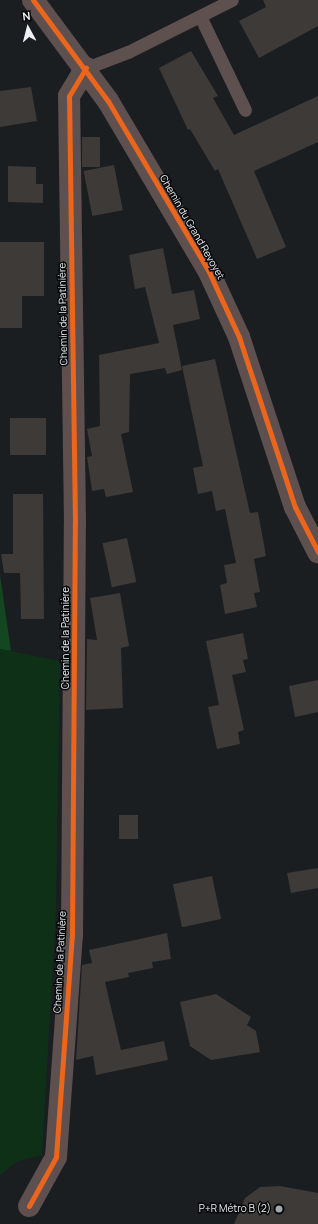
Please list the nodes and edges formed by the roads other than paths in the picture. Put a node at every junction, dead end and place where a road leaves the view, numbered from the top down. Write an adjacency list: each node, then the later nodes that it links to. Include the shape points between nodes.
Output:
1 (33, 0): 4 (street, Chemin du Grand Revoyet)
2 (232, 0): 3 (lane)
3 (200, 16): 4 (lane, via 128,52); 5 (lane)
4 (86, 68): 6 (street, Chemin du Grand Revoyet, via 209,272 239,337 295,507); 7 (street, Chemin de la Patinière, via 69,96 75,523 72,936 56,1157)
5 (245, 110)
6 (318, 552)
7 (29, 1206)

